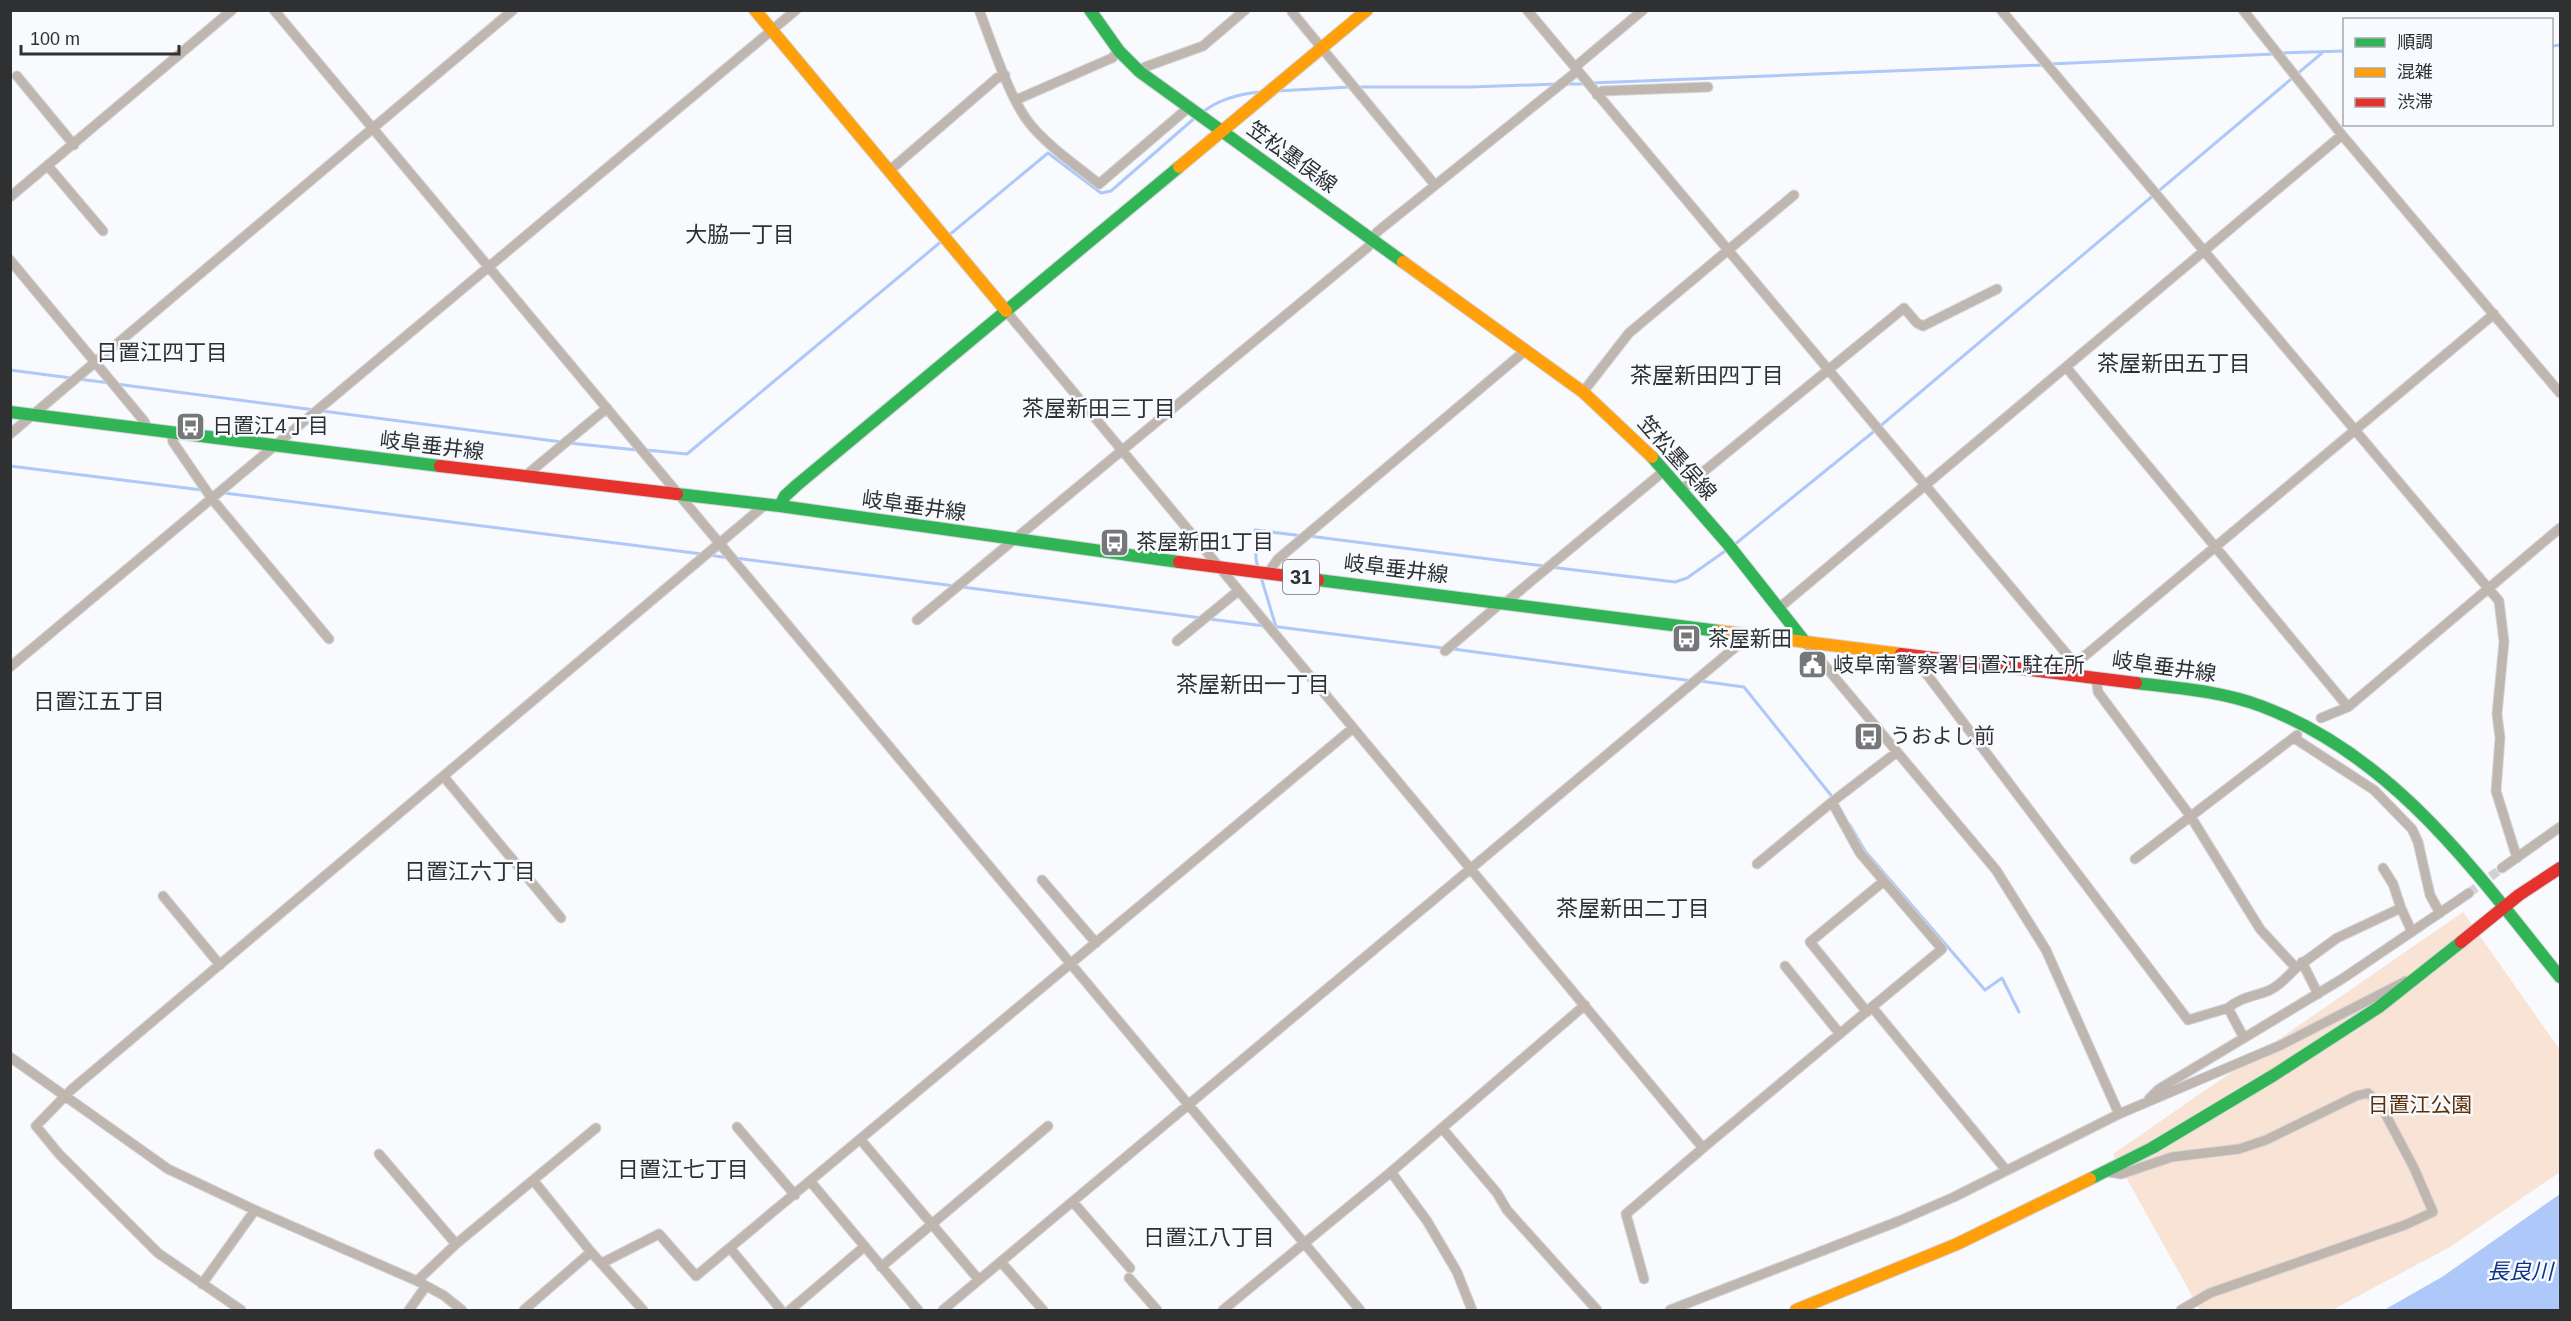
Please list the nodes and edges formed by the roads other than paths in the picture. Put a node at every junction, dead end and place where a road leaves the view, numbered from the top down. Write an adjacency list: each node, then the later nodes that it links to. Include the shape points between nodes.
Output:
1 (232, 10): 29 (street)
2 (274, 10): 26 (street)
3 (513, 10): 26 (street)
4 (755, 10): 15 (main road)
5 (796, 10): 15 (street)
6 (979, 10): 20 (street)
7 (1090, 10): 17 (main road)
8 (1245, 10): 19 (street, via 1203,46)
9 (1367, 10): 16 (main road)
10 (1527, 10): 18 (street)
11 (1643, 10): 18 (street)
12 (2243, 10): 28 (street)
13 (1292, 11): 16 (street)
14 (2007, 12): 38 (street)
15 (772, 32): 31 (main road); 40 (street)
16 (1321, 49): 27 (main road); 32 (street)
17 (1119, 51): 19 (main road); 24 (street, via 1112,58)
18 (1576, 69): 23 (street); 32 (street)
19 (1140, 72): 25 (main road)
20 (1005, 75): 24 (street); 31 (street)
21 (17, 76): 29 (street)
22 (1708, 87): 23 (street)
23 (1597, 94): 37 (street)
24 (1016, 100): 25 (street, via 1042,138 1099,184)
25 (1188, 108): 27 (main road)
26 (374, 129): 40 (street); 45 (street)
27 (1222, 131): 36 (main road, 笠松墨俣線); 42 (main road, 笠松墨俣線)
28 (2342, 135): 38 (street); 43 (street)
29 (74, 145): 30 (street)
30 (48, 166): 34 (street); 35 (street)
31 (889, 171): 42 (main road)
32 (1435, 185): 36 (street)
33 (1794, 195): 37 (street)
34 (10, 197)
35 (104, 231)
36 (1373, 239): 44 (main road, 笠松墨俣線); 58 (street)
37 (1729, 251): 47 (street); 48 (street, via 1629,333)
38 (2204, 251): 46 (street); 54 (street)
39 (10, 260): 45 (street)
40 (489, 266): 50 (street); 57 (street)
41 (1997, 289): 47 (street, via 1923,326 1904,308)
42 (1006, 311): 58 (street); 66 (main road, 笠松墨俣線, via 797,485)
43 (2494, 314): 49 (street); 54 (street)
44 (1526, 350): 48 (main road, 笠松墨俣線); 72 (street, via 1278,559)
45 (95, 361): 52 (street); 53 (street)
46 (2066, 368): 61 (street); 70 (street)
47 (1828, 371): 61 (street); 62 (street)
48 (1583, 392): 59 (main road, 笠松墨俣線)
49 (2560, 393)
50 (607, 408): 60 (street); 63 (street)
51 (10, 412): 52 (main road, 岐阜垂井線 / 31)
52 (33, 415): 53 (main road, 岐阜垂井線 / 31); 56 (street)
53 (148, 429): 55 (main road, 岐阜垂井線 / 31)
54 (2355, 430): 70 (street); 73 (street)
55 (171, 432): 57 (main road, 岐阜垂井線 / 31); 64 (street, via 173,442)
56 (10, 434)
57 (273, 446): 60 (main road, 岐阜垂井線 / 31); 64 (street)
58 (1122, 453): 68 (street); 71 (street)
59 (1664, 471): 62 (main road, 笠松墨俣線); 75 (street)
60 (524, 477): 63 (main road, 岐阜垂井線 / 31)
61 (1924, 486): 76 (street); 85 (street)
62 (1682, 490): 76 (main road, 笠松墨俣線)
63 (679, 495): 65 (main road, 岐阜垂井線 / 31); 69 (street)
64 (213, 499): 79 (street); 84 (street)
65 (766, 504): 66 (main road, 岐阜垂井線 / 31); 69 (street)
66 (780, 506): 68 (main road, 岐阜垂井線 / 31)
67 (2559, 531): 73 (street)
68 (1013, 540): 71 (main road, 岐阜垂井線 / 31); 77 (street)
69 (720, 545): 91 (street); 112 (street)
70 (2216, 548): 85 (street); 87 (street)
71 (1218, 567): 72 (main road, 岐阜垂井線 / 31); 74 (street)
72 (1269, 573): 75 (main road, 岐阜垂井線 / 31)
73 (2489, 588): 87 (street); 95 (street, via 2499,601 2504,642 2497,714 2500,738 2496,791)
74 (1238, 591): 80 (street); 89 (street)
75 (1503, 602): 78 (main road, 岐阜垂井線 / 31); 82 (street)
76 (1779, 608): 81 (main road, 笠松墨俣線)
77 (917, 620)
78 (1750, 635): 81 (main road, 岐阜垂井線 / 31); 98 (street)
79 (329, 639)
80 (1177, 641)
81 (1805, 642): 83 (main road, 岐阜垂井線 / 31); 90 (street)
82 (1445, 651)
83 (1913, 656): 85 (main road, 岐阜垂井線 / 31); 120 (street, via 2188,1020)
84 (10, 667)
85 (2074, 669): 86 (main road, 岐阜垂井線 / 31)
86 (2096, 677): 93 (street, via 2098,692); 107 (main road, 岐阜垂井線 / 31, via 2184,688 2240,700 2323,734 2349,750 2404,796)
87 (2348, 706): 88 (street)
88 (2321, 718)
89 (1353, 729): 98 (street); 111 (street)
90 (1898, 752): 92 (street); 128 (street, via 1996,870 2046,950)
91 (444, 777): 109 (street); 113 (street)
92 (1832, 802): 97 (street); 103 (street, via 1853,842)
93 (2191, 817): 96 (street); 108 (street, via 2296,736 2374,790 2412,829 2430,895); 114 (street, via 2260,929)
94 (2560, 828): 95 (street)
95 (2517, 858): 100 (street)
96 (2135, 859)
97 (1757, 864)
98 (1470, 868): 119 (street); 127 (street)
99 (2383, 868): 106 (street)
100 (2502, 868)
101 (2560, 868): 107 (main road)
102 (1042, 880): 111 (street)
103 (1884, 881): 121 (street, via 1942,949); 121 (street, via 1810,942)
104 (2469, 893): 108 (street)
105 (163, 896): 113 (street)
106 (2401, 908): 110 (street); 114 (street, via 2337,938)
107 (2509, 911): 116 (main road); 117 (main road, 岐阜垂井線 / 31)
108 (2440, 913): 110 (street)
109 (561, 918)
110 (2412, 932): 118 (street)
111 (1096, 943): 112 (street)
112 (1072, 964): 127 (street); 133 (street)
113 (220, 965): 125 (street)
114 (2299, 965): 118 (street); 120 (street, via 2276,986 2238,1000)
115 (1785, 966): 122 (street)
116 (2422, 974): 126 (street, via 2281,1045); 137 (main road, via 2379,1007 2274,1075 2152,1148)
117 (2560, 977)
118 (2318, 994): 123 (street)
119 (1586, 1005): 132 (street); 134 (street)
120 (2228, 1008): 123 (street)
121 (1870, 1010): 122 (street); 136 (street)
122 (1840, 1034): 134 (street)
123 (2244, 1038): 126 (street, via 2159,1089)
124 (10, 1057): 125 (street)
125 (65, 1096): 143 (street, via 168,1168); 158 (street, via 36,1126 158,1253)
126 (2145, 1103): 128 (street)
127 (1188, 1104): 142 (street); 146 (street)
128 (2119, 1114): 136 (street)
129 (1048, 1126): 144 (street)
130 (737, 1127): 141 (street)
131 (596, 1128): 139 (street)
132 (1442, 1128): 138 (street); 173 (street)
133 (860, 1139): 140 (street); 144 (street)
134 (1703, 1148): 156 (street, via 1626,1214)
135 (379, 1154): 145 (street)
136 (2006, 1170): 174 (street, via 1899,1221)
137 (2103, 1171): 175 (main road, via 1957,1244); 176 (street, via 2121,1174 2172,1157 2239,1149 2368,1093 2380,1104 2433,1212 2210,1293)
138 (1391, 1172): 146 (street); 172 (street, via 1427,1221 1457,1272)
139 (533, 1180): 145 (street); 149 (street)
140 (810, 1181): 141 (street); 147 (street)
141 (795, 1195): 148 (street)
142 (1074, 1202): 150 (street); 153 (street)
143 (255, 1210): 157 (street); 158 (street)
144 (931, 1223): 152 (street); 155 (street)
145 (456, 1244): 157 (street)
146 (1304, 1244): 170 (street); 171 (street)
147 (864, 1247): 152 (street); 165 (street)
148 (730, 1248): 151 (street, via 696,1276 659,1234); 164 (street)
149 (591, 1252): 151 (street); 162 (street)
150 (1001, 1262): 155 (street); 168 (street)
151 (602, 1263): 163 (street)
152 (881, 1267): 166 (street)
153 (1130, 1268)
154 (1129, 1278): 169 (street)
155 (979, 1280): 167 (street)
156 (1644, 1280)
157 (422, 1283): 160 (street); 161 (street)
158 (202, 1284): 159 (street)
159 (241, 1311)
160 (409, 1311)
161 (462, 1311)
162 (524, 1311)
163 (643, 1311)
164 (781, 1311)
165 (790, 1311)
166 (918, 1311)
167 (943, 1311)
168 (1042, 1311)
169 (1157, 1311)
170 (1223, 1311)
171 (1360, 1311)
172 (1472, 1311)
173 (1597, 1311)
174 (1670, 1311)
175 (1796, 1311)
176 (2181, 1311)

